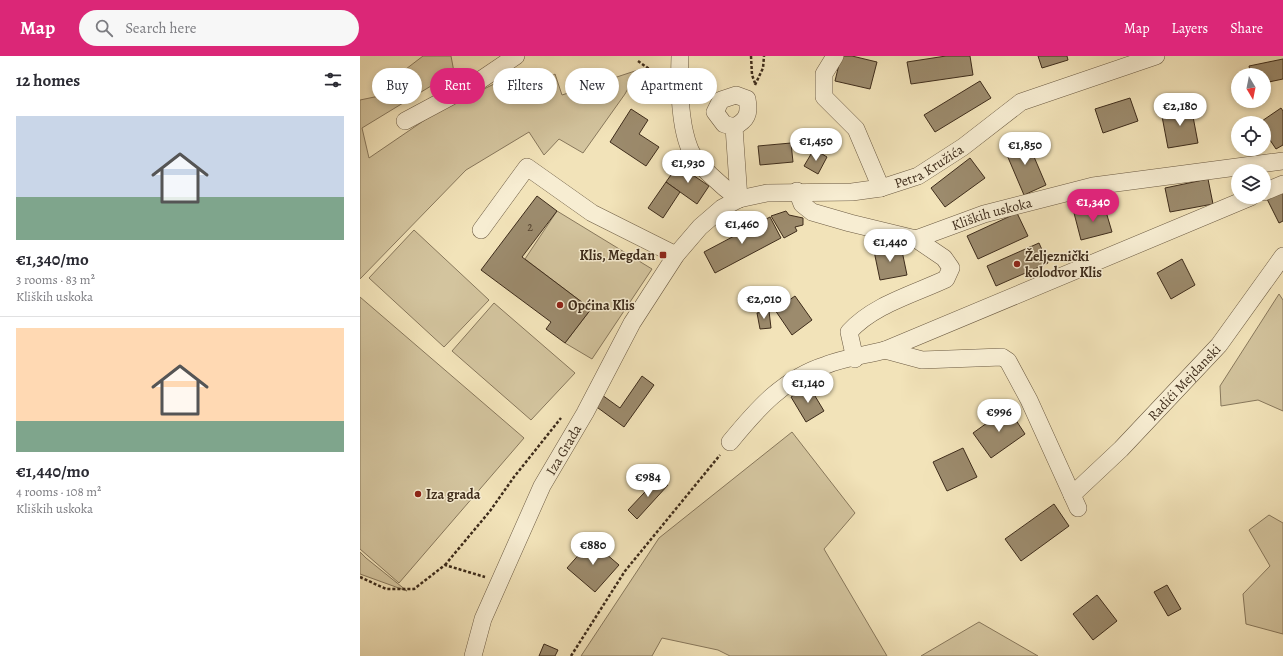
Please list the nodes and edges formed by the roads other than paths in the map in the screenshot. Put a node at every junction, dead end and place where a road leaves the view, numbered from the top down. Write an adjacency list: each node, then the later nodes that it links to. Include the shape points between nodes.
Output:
1 (516, 56): 5 (street, via 476,83)
2 (680, 56): 12 (street, via 679,77 683,118 689,148 710,174)
3 (835, 56): 9 (street, via 824,74 824,97 856,129)
4 (1156, 56): 9 (street, Petra Kružića, via 1021,102 963,147 918,176)
5 (406, 121)
6 (734, 127): 6 (street, via 724,124 715,112 721,100 736,95 747,99 749,111 745,121); 12 (street)
7 (1283, 161): 15 (street, Kliških uskoka, via 1093,186 984,214)
8 (1283, 184): 10 (street)
9 (881, 188): 11 (street, Petra Kružića, via 852,192)
10 (1271, 189)
11 (797, 191): 12 (street, Petra Kružića, via 767,193); 15 (street, via 802,204 812,212)
12 (739, 200): 16 (street, Iza Grada, via 722,208 700,227)
13 (1234, 204): 18 (street)
14 (481, 230): 16 (street, via 527,167 592,213)
15 (916, 239): 19 (street, via 948,263 951,268 946,279 860,320 849,332)
16 (676, 255): 21 (street, Iza Grada, via 632,323 586,413 542,486 483,619)
17 (1283, 256): 18 (street, Radići Mejdanski, via 1219,345 1075,502 1029,400 1008,361 1002,357 922,360)
18 (885, 350): 19 (street)
19 (855, 359): 20 (street, via 826,364 792,380 756,410)
20 (730, 442)
21 (473, 656)

